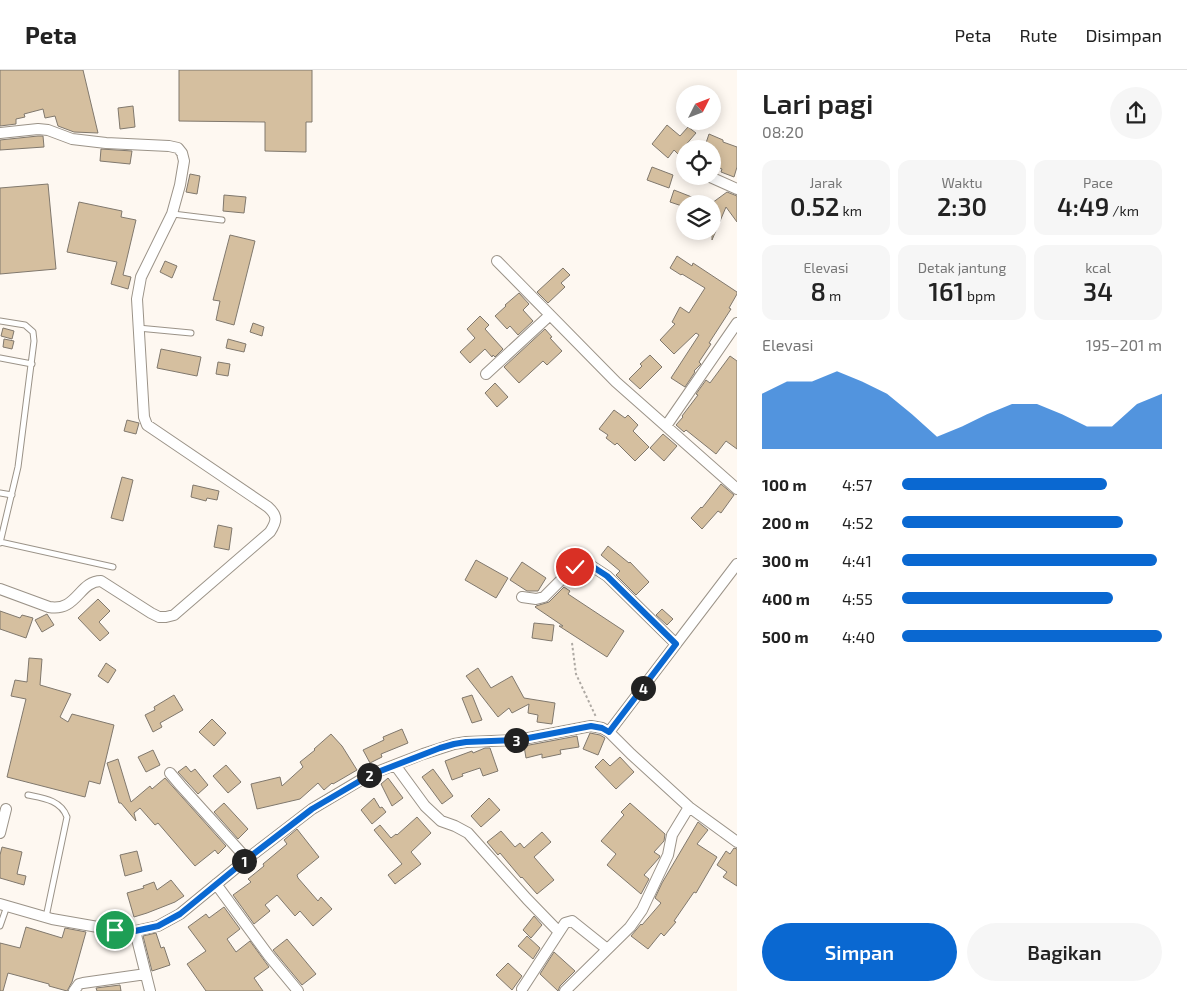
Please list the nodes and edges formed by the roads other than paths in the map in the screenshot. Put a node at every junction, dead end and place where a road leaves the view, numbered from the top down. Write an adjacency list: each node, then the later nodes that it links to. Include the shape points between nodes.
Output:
1 (0, 133): 4 (street, via 38,129 72,139 178,148 184,161)
2 (721, 182): 3 (street)
3 (737, 189)
4 (172, 214): 5 (lane); 10 (street, via 141,277 137,299)
5 (222, 220)
6 (497, 261): 7 (street)
7 (550, 315): 14 (street); 15 (street, via 616,382)
8 (0, 321): 13 (lane, via 25,325 32,332)
9 (737, 323): 15 (street)
10 (138, 328): 11 (lane); 22 (street, via 147,424 268,507 276,518 275,524 270,532 190,601 166,617 151,613 101,581 90,584 64,607 56,609)
11 (191, 333)
12 (0, 358): 13 (lane)
13 (32, 364): 18 (lane)
14 (486, 374)
15 (666, 426): 16 (street)
16 (737, 489)
17 (0, 493): 18 (lane)
18 (12, 495): 19 (lane)
19 (0, 543): 21 (lane)
20 (737, 564): 24 (street)
21 (113, 567)
22 (0, 590)
23 (522, 597): 24 (street, via 544,597 571,570 584,563 607,576)
24 (676, 644): 25 (street)
25 (606, 730): 26 (street, via 591,726 518,740 460,743); 29 (street)
26 (394, 765): 33 (street, via 370,775 312,809); 39 (street, via 425,806 441,821 468,833)
27 (170, 773): 33 (street)
28 (28, 794): 36 (lane, via 62,806 68,816)
29 (689, 807): 32 (street); 40 (street, via 672,835 668,855 642,910)
30 (6, 809): 31 (street)
31 (0, 833)
32 (737, 842)
33 (247, 859): 34 (street)
34 (216, 884): 38 (street, via 180,914 158,926); 45 (street)
35 (4, 905): 36 (street); 37 (lane)
36 (46, 917): 38 (street)
37 (0, 926)
38 (135, 931): 41 (street)
39 (559, 932): 40 (street, via 565,923 572,921); 42 (street)
40 (607, 949): 46 (street)
41 (146, 974): 43 (street, via 78,984); 44 (street)
42 (522, 989)
43 (74, 991)
44 (150, 991)
45 (298, 991)
46 (565, 991)

